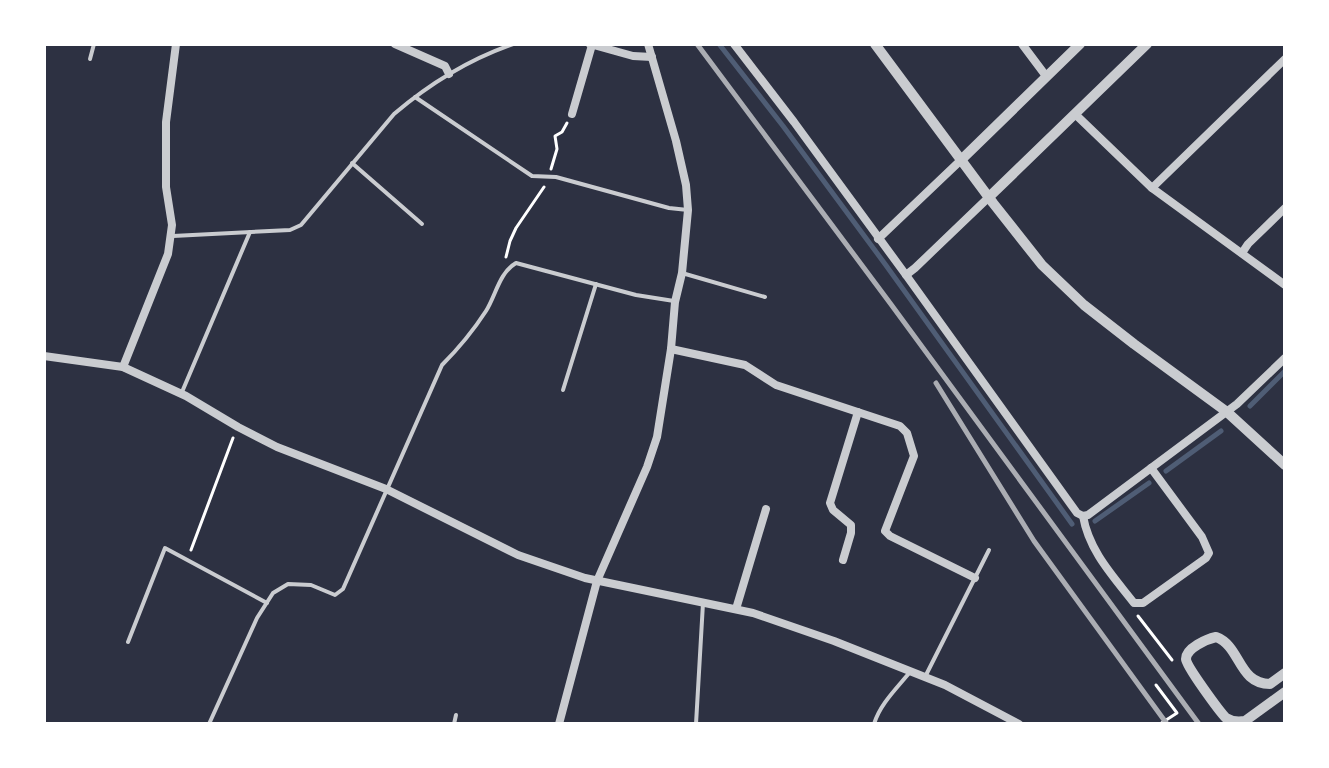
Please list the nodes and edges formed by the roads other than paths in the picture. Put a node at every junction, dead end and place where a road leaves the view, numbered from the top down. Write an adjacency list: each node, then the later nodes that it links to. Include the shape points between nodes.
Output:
1 (94, 44): 13 (lane)
2 (176, 44): 28 (street, via 166,122)
3 (395, 44): 15 (street, via 445,66)
4 (513, 44): 15 (lane)
5 (648, 44): 12 (street)
6 (734, 44): 29 (street)
7 (875, 44): 20 (street)
8 (1022, 44): 16 (street)
9 (1080, 44): 16 (street)
10 (1147, 44): 19 (street)
11 (591, 45): 12 (street); 18 (street)
12 (652, 57): 25 (street, via 682,165)
13 (90, 59)
14 (1285, 59): 22 (street)
15 (449, 74): 17 (lane)
16 (1046, 76): 20 (street)
17 (415, 97): 21 (lane); 25 (lane, via 532,176 556,177)
18 (572, 114)
19 (1075, 114): 22 (street); 23 (street)
20 (961, 160): 23 (street); 29 (street)
21 (352, 163): 26 (lane); 27 (lane, via 301,225)
22 (1152, 188): 30 (street)
23 (988, 198): 32 (street); 44 (street, via 1042,265 1084,305)
24 (1285, 208): 30 (street)
25 (688, 210): 31 (street)
26 (422, 224)
27 (250, 232): 28 (lane); 42 (lane)
28 (172, 236): 40 (street)
29 (878, 239): 32 (street)
30 (1242, 253): 34 (street)
31 (682, 273): 35 (lane); 36 (street)
32 (906, 275): 49 (street)
33 (596, 284): 36 (lane); 41 (lane); 47 (lane, via 516,263 507,268 464,343 442,365)
34 (1285, 285)
35 (765, 297)
36 (675, 302): 37 (street)
37 (671, 349): 43 (street, via 745,365 776,385); 53 (street, via 657,437)
38 (44, 356): 40 (street)
39 (1285, 358): 44 (street)
40 (123, 367): 42 (street)
41 (563, 390)
42 (181, 394): 47 (street, via 277,447)
43 (858, 412): 51 (street, via 830,496 833,510 851,525); 52 (street, via 900,426 914,456 885,531)
44 (1227, 412): 45 (street); 46 (street)
45 (1285, 465)
46 (1151, 468): 49 (street); 49 (street, via 1209,553 1143,603 1134,603 1097,555)
47 (386, 489): 53 (street, via 518,555); 55 (lane, via 343,589 335,595 311,585 288,584)
48 (766, 509): 56 (street)
49 (1083, 516)
50 (989, 550): 52 (lane)
51 (843, 560)
52 (975, 578): 60 (lane)
53 (597, 581): 54 (street); 65 (street)
54 (703, 602): 56 (street); 66 (lane)
55 (267, 603): 57 (lane, via 165,548); 63 (lane)
56 (736, 609): 58 (street)
57 (128, 642)
58 (910, 672): 60 (street); 67 (lane)
59 (1285, 673): 61 (street, via 1270,684 1255,682 1228,644 1216,637 1196,646 1186,660 1227,718 1237,722)
60 (925, 677): 68 (street)
61 (1285, 692)
62 (456, 715): 64 (lane)
63 (209, 724)
64 (454, 724)
65 (559, 724)
66 (696, 724)
67 (874, 724)
68 (1019, 724)

